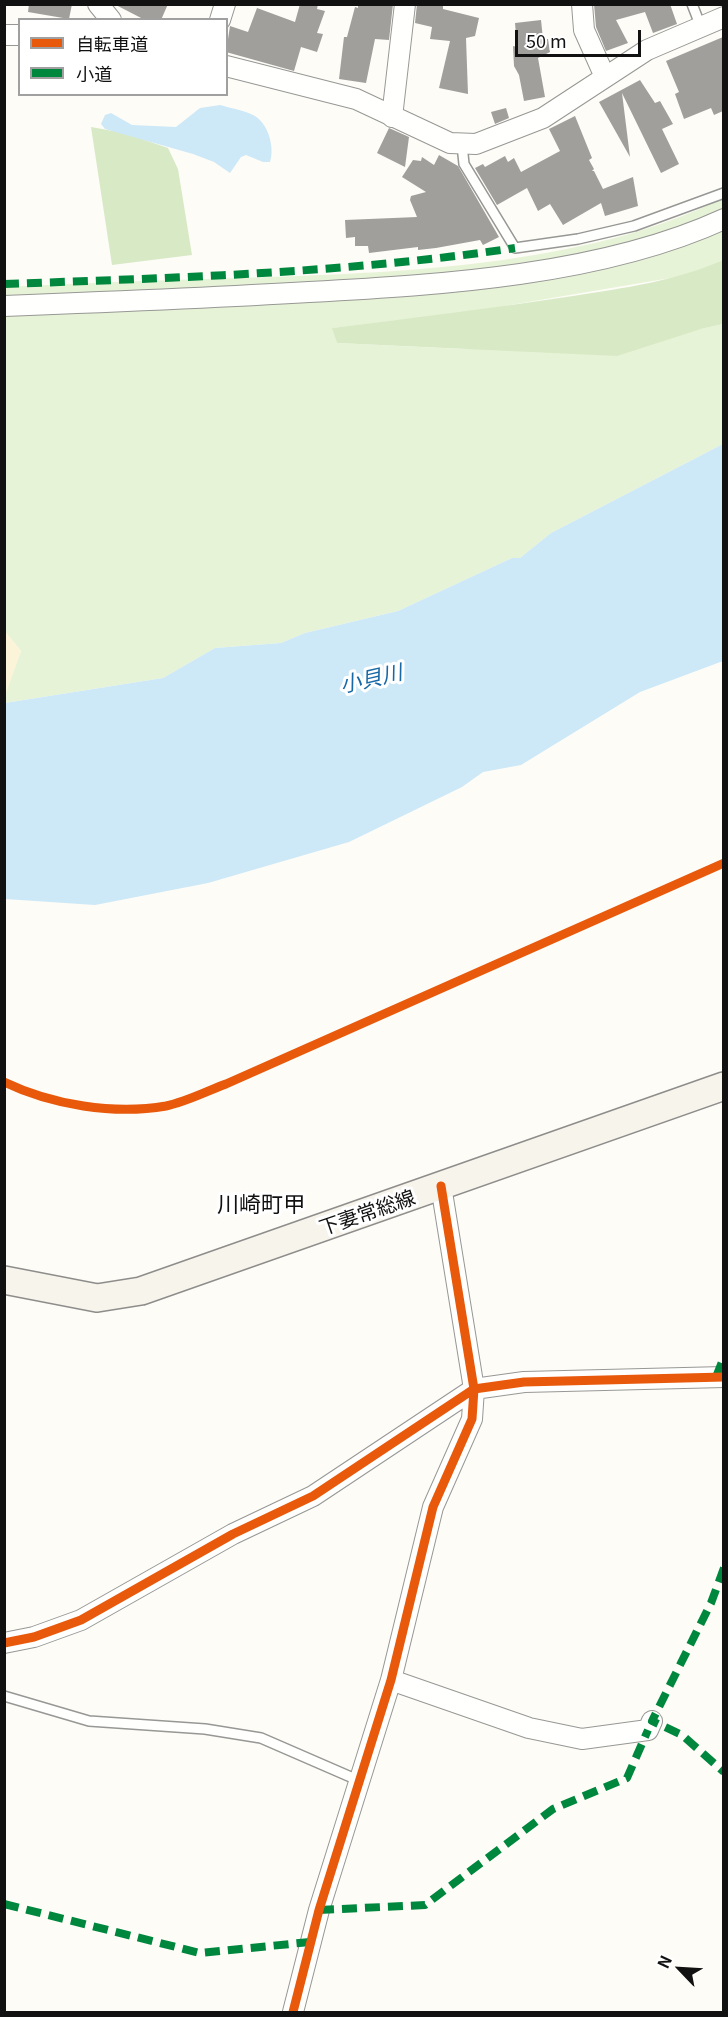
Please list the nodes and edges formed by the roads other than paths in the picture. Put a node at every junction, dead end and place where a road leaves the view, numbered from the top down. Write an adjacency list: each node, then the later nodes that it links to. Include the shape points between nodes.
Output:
1 (98, 4): 6 (street)
2 (405, 4): 10 (street)
3 (582, 4): 9 (street, via 584,30)
4 (693, 4): 7 (lane)
5 (723, 17): 7 (street)
6 (109, 18)
7 (701, 27): 9 (street, via 647,50)
8 (228, 67): 10 (street, via 356,99)
9 (605, 77): 11 (street, via 543,118 497,138)
10 (392, 117): 11 (street)
11 (462, 145): 12 (lane, via 464,164 515,248 634,226)
12 (723, 193)
13 (723, 219): 14 (street, via 649,246 509,274 363,289)
14 (4, 306)
15 (723, 1086): 16 (main road, 下妻常総線)
16 (441, 1186): 17 (main road, 下妻常総線, via 141,1291 97,1298); 19 (street)
17 (4, 1280)
18 (723, 1377): 19 (street, via 524,1382)
19 (474, 1389): 20 (street, via 313,1496 233,1534 81,1620 34,1637); 21 (street, via 472,1419 433,1507)
20 (4, 1642)
21 (391, 1680): 23 (street, via 529,1728 582,1739 648,1730); 24 (street)
22 (4, 1696): 24 (lane, via 89,1721 206,1729 261,1738)
23 (652, 1721)
24 (360, 1781): 25 (street, via 316,1920)
25 (293, 2013)

